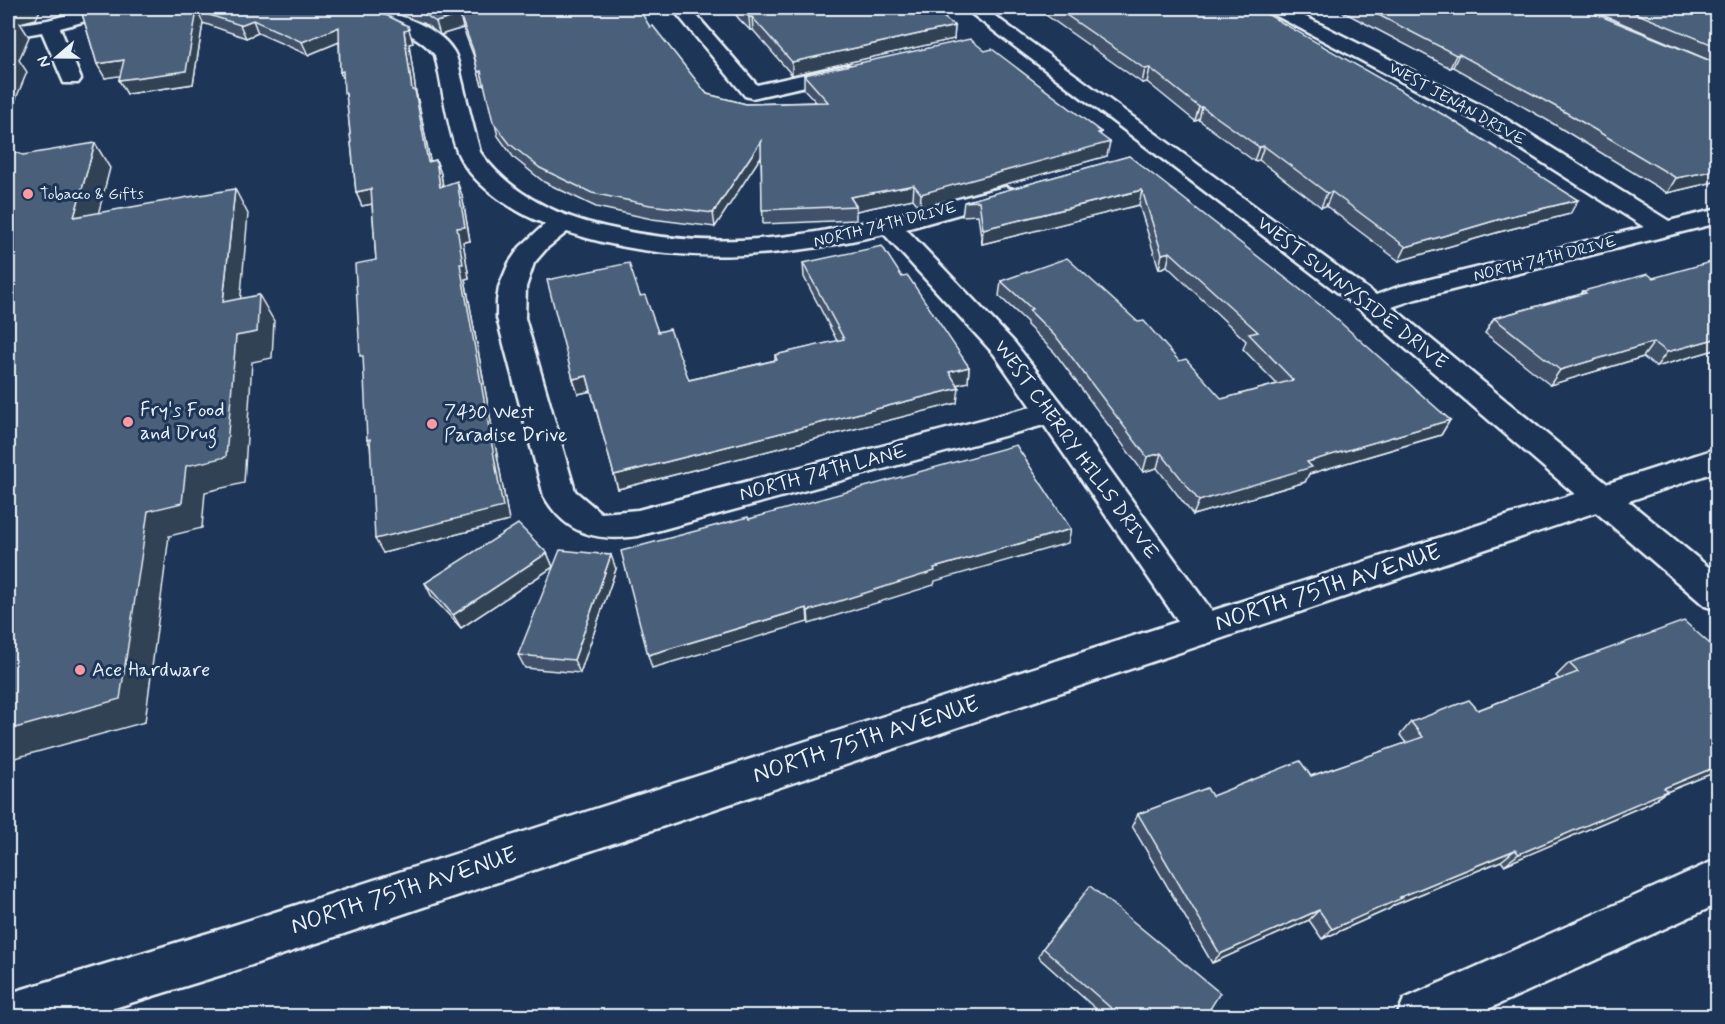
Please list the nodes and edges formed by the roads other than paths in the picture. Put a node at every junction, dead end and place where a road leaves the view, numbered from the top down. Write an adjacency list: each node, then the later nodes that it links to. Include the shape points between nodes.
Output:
1 (113, 8): 8 (street)
2 (350, 8): 7 (street, NORTH 74TH DRIVE)
3 (412, 8): 7 (street)
4 (681, 8): 10 (street, via 752,92)
5 (973, 8): 12 (street, WEST SUNNYSIDE DRIVE, via 998,37)
6 (1275, 8): 18 (street, WEST JENAN DRIVE, via 1490,119)
7 (386, 19): 16 (street, NORTH 74TH DRIVE, via 424,34 445,54 464,137 476,164 503,192)
8 (49, 25): 9 (street); 11 (street)
9 (8, 32)
10 (869, 66)
11 (71, 80)
12 (1166, 149): 13 (street); 19 (street, WEST SUNNYSIDE DRIVE)
13 (1131, 159)
14 (1028, 188): 17 (street, NORTH 74TH DRIVE)
15 (1718, 216): 18 (street, NORTH 74TH DRIVE)
16 (563, 223): 17 (street, NORTH 74TH DRIVE, via 647,245 741,250 812,243); 20 (street, NORTH 74TH LANE, via 525,255 514,279 511,318 560,496 576,515 593,524 615,527 638,523)
17 (890, 226): 20 (street, WEST CHERRY HILLS DRIVE, via 1004,348)
18 (1665, 229): 19 (street, NORTH 74TH DRIVE)
19 (1372, 305): 22 (street, WEST SUNNYSIDE DRIVE)
20 (1052, 412): 24 (street, WEST CHERRY HILLS DRIVE)
21 (1718, 459): 22 (street, NORTH 75TH AVENUE)
22 (1600, 497): 23 (street, WEST SUNNYSIDE DRIVE); 24 (street, NORTH 75TH AVENUE)
23 (1718, 596)
24 (1204, 629): 26 (street, NORTH 75TH AVENUE)
25 (1718, 881): 27 (street)
26 (13, 1017)
27 (1421, 1017)

